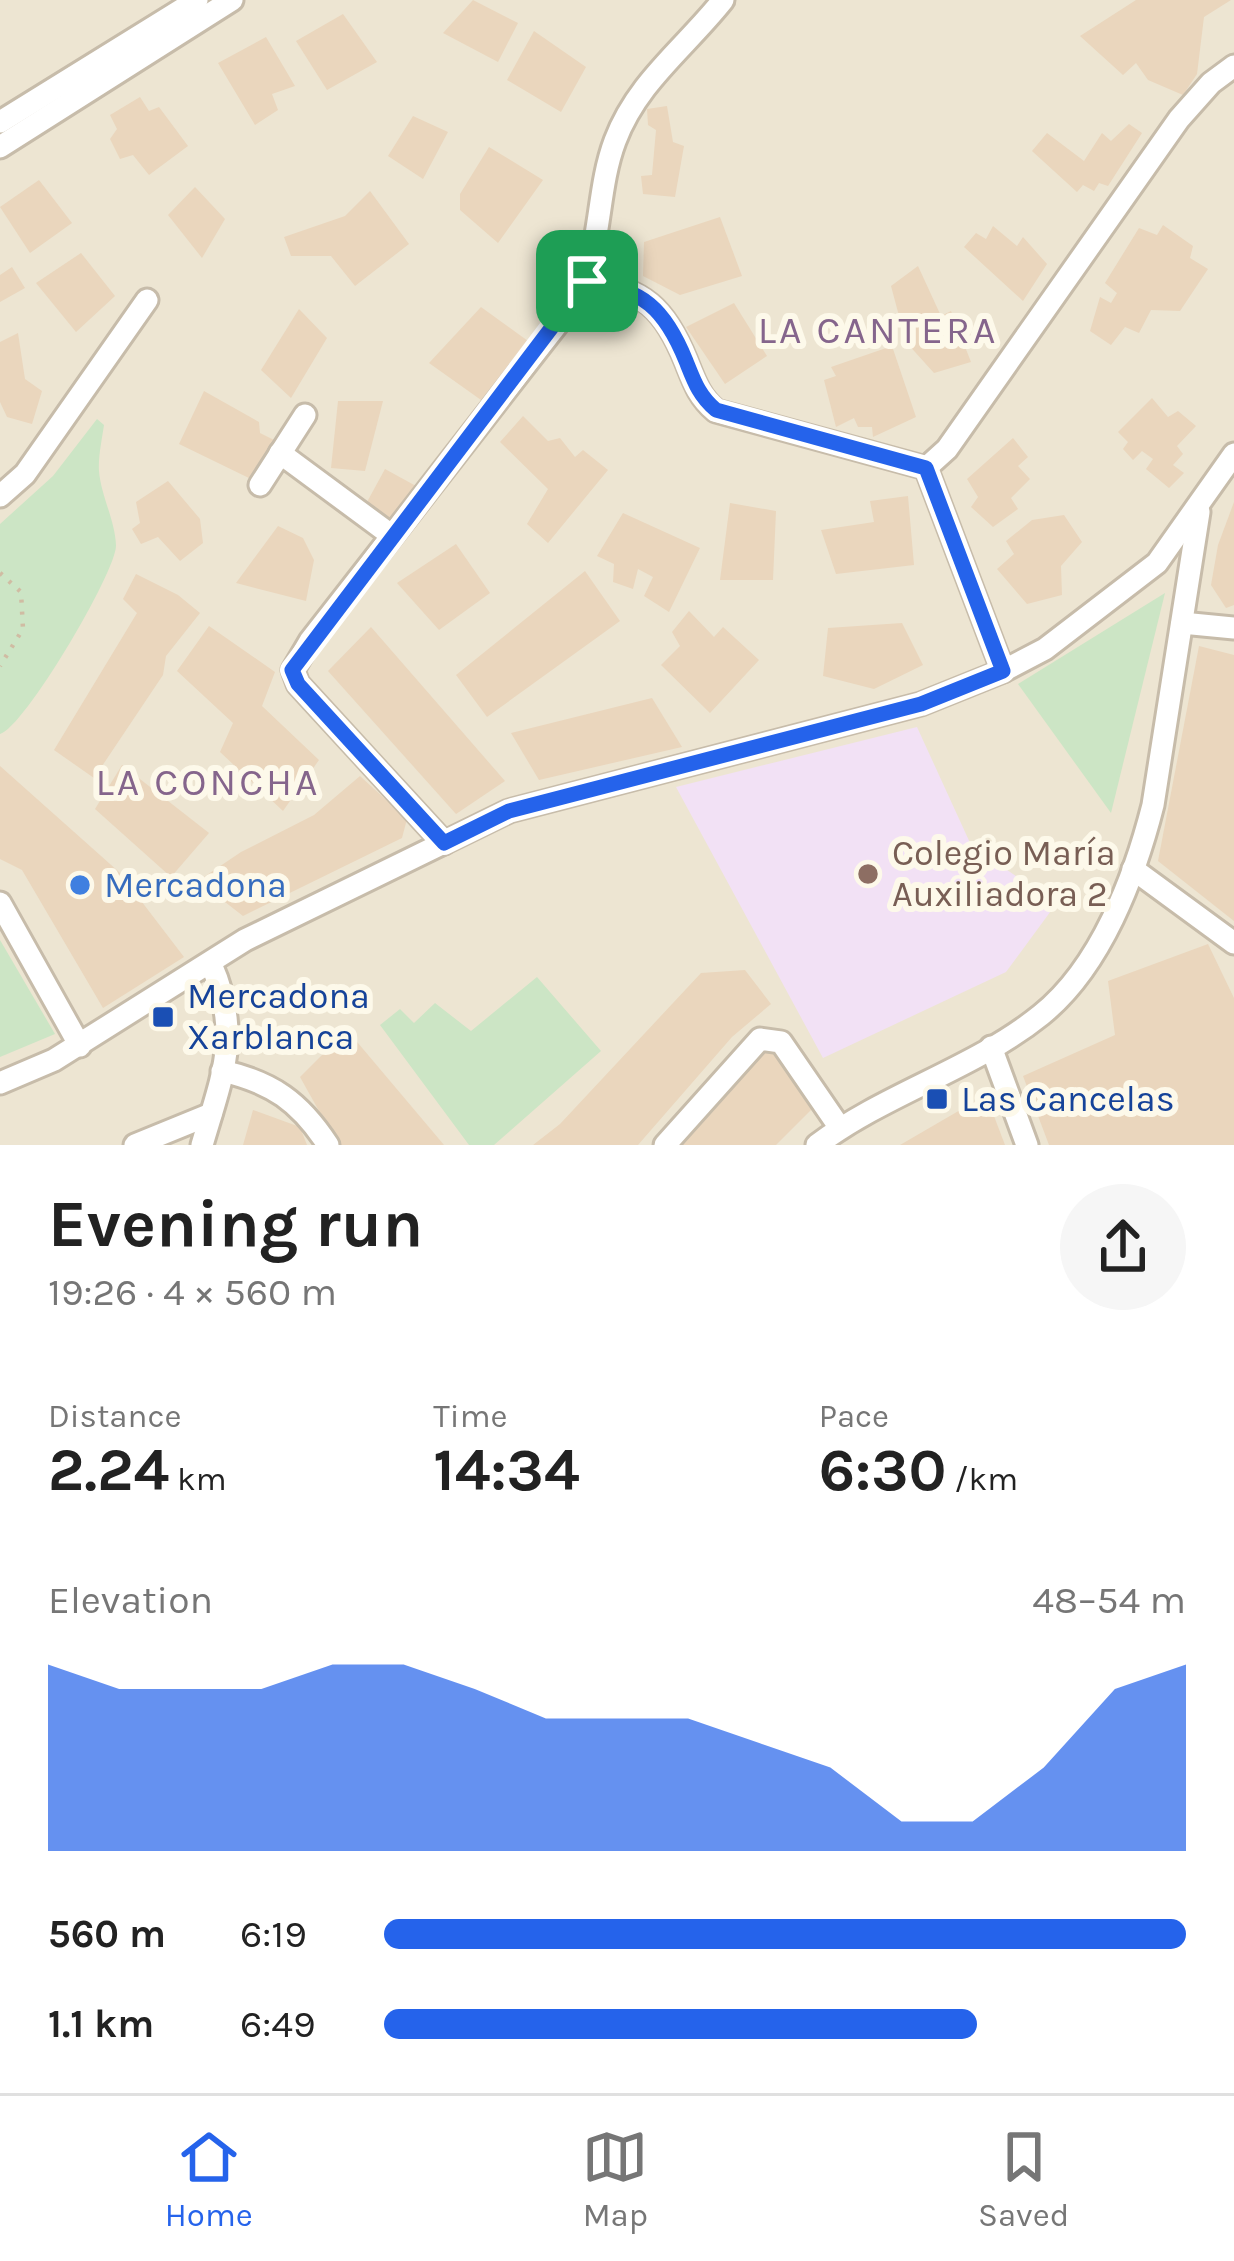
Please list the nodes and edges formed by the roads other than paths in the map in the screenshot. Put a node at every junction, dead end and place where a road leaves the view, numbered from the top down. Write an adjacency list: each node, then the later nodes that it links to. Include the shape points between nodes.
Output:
1 (197, 0): 5 (street)
2 (232, 0): 6 (street)
3 (722, 0): 7 (street, via 627,113 604,173)
4 (1234, 66): 13 (street, via 1179,119)
5 (0, 122)
6 (0, 147)
7 (587, 281): 13 (street, via 636,292 656,308 716,410); 17 (street)
8 (147, 300): 15 (street, via 25,474)
9 (305, 415): 11 (street)
10 (1234, 432): 16 (street)
11 (280, 453): 14 (street); 17 (street)
12 (1234, 454): 16 (street)
13 (926, 468): 20 (street)
14 (260, 485)
15 (0, 496)
16 (1203, 499): 18 (street); 20 (street, via 1157,563 1078,626)
17 (392, 535): 21 (street, via 310,641 293,676)
18 (1182, 622): 19 (street); 22 (street, via 1153,805)
19 (1234, 628)
20 (1003, 671): 21 (street, via 921,704 509,811)
21 (444, 843): 25 (street)
22 (1133, 868): 24 (street); 27 (street, via 1072,982 1042,1015)
23 (0, 903): 26 (street)
24 (1234, 943)
25 (211, 964): 26 (street); 28 (street, via 229,1012)
26 (80, 1046): 29 (street)
27 (991, 1047): 31 (street); 37 (street)
28 (222, 1072): 30 (street); 34 (street, via 274,1086)
29 (0, 1083)
30 (211, 1114): 32 (street); 33 (street)
31 (840, 1128): 35 (street, via 781,1042 760,1039); 36 (street)
32 (135, 1145)
33 (202, 1145)
34 (328, 1145)
35 (665, 1145)
36 (817, 1145)
37 (1027, 1145)

